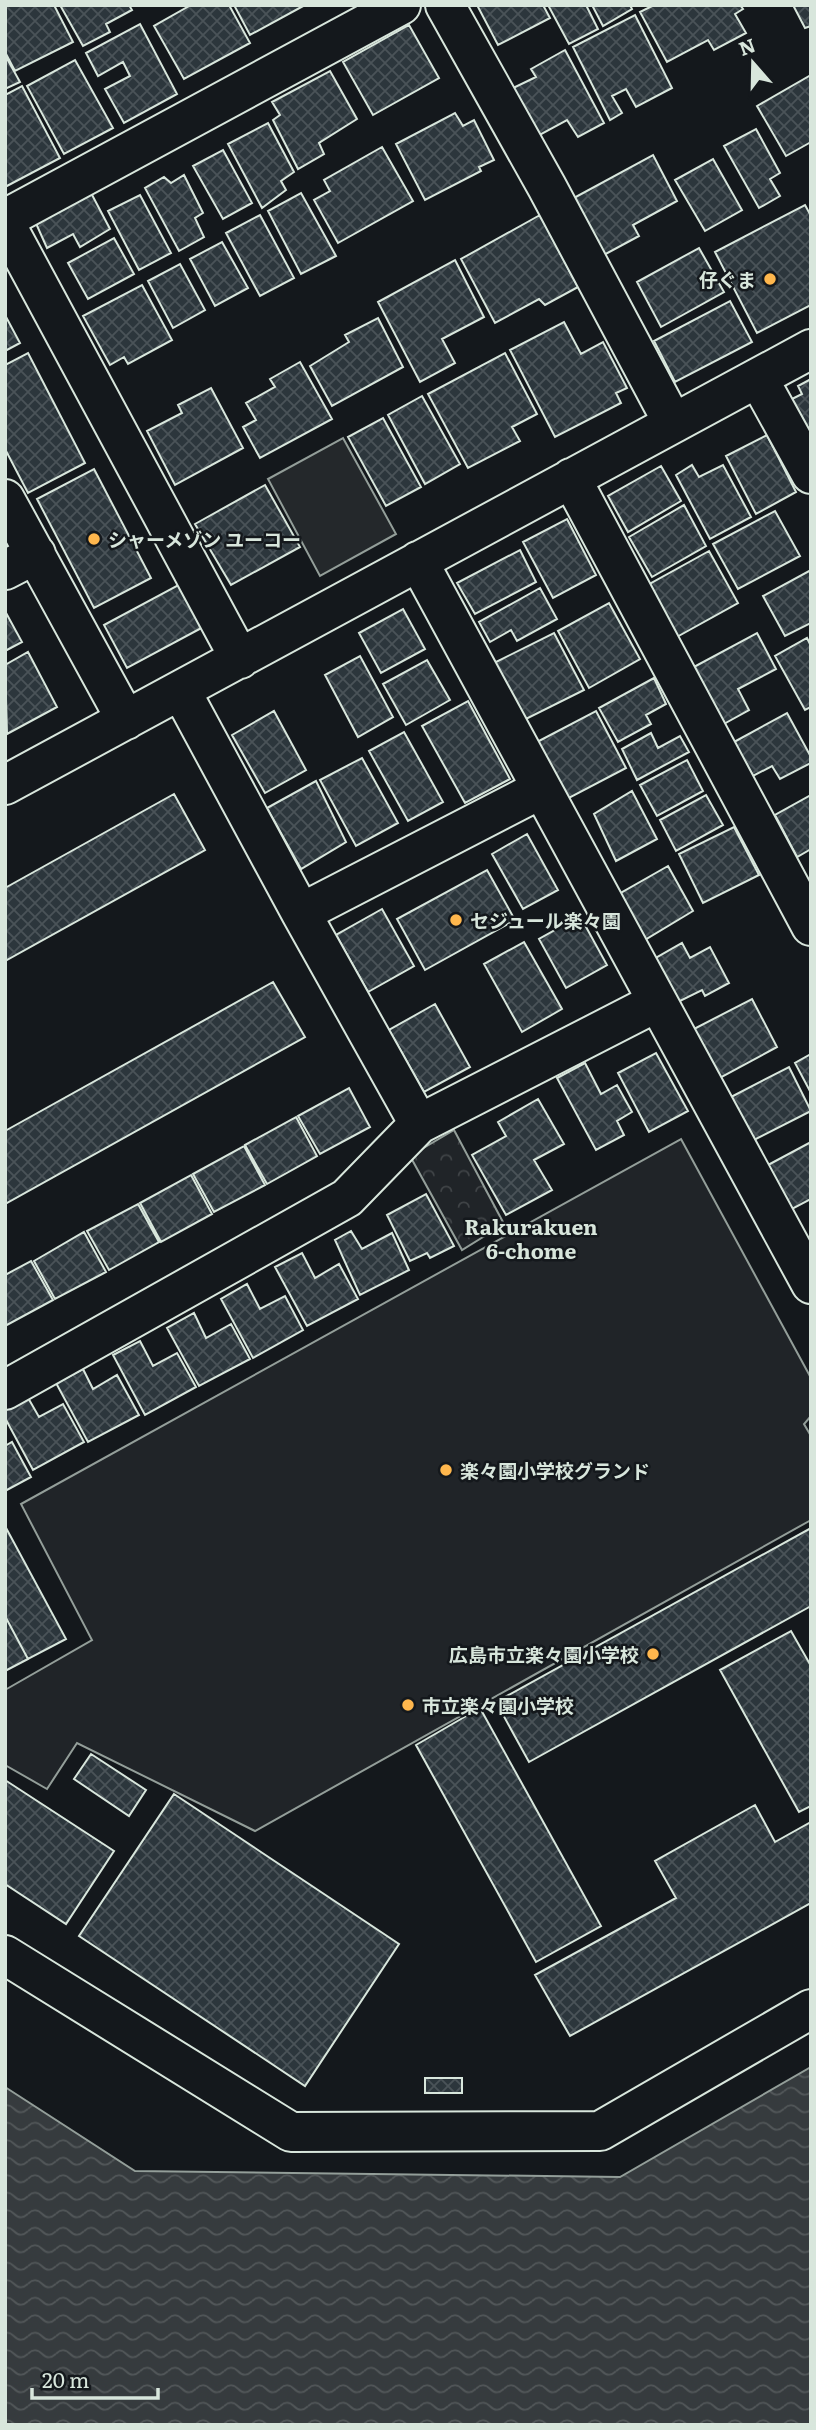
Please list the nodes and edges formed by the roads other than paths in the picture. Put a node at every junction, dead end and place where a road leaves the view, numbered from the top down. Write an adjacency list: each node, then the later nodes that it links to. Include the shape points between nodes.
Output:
1 (401, 5): 3 (street)
2 (445, 5): 6 (street)
3 (5, 221): 12 (street)
4 (811, 349): 5 (street)
5 (758, 377): 6 (street); 7 (street)
6 (673, 423): 8 (street)
7 (811, 474)
8 (572, 478): 10 (street); 18 (street)
9 (5, 499): 11 (street)
10 (418, 561): 12 (street); 16 (street)
11 (20, 562): 14 (street)
12 (240, 659): 13 (street)
13 (181, 691): 14 (street); 17 (street)
14 (126, 720): 15 (street)
15 (5, 785)
16 (541, 789): 17 (street); 19 (street)
17 (301, 913): 20 (street)
18 (811, 926)
19 (657, 1002): 20 (street); 21 (street)
20 (419, 1124): 22 (street, via 347,1198)
21 (811, 1284)
22 (5, 1390)
23 (5, 1955): 24 (street, via 291,2132 600,2131)
24 (811, 2009)

